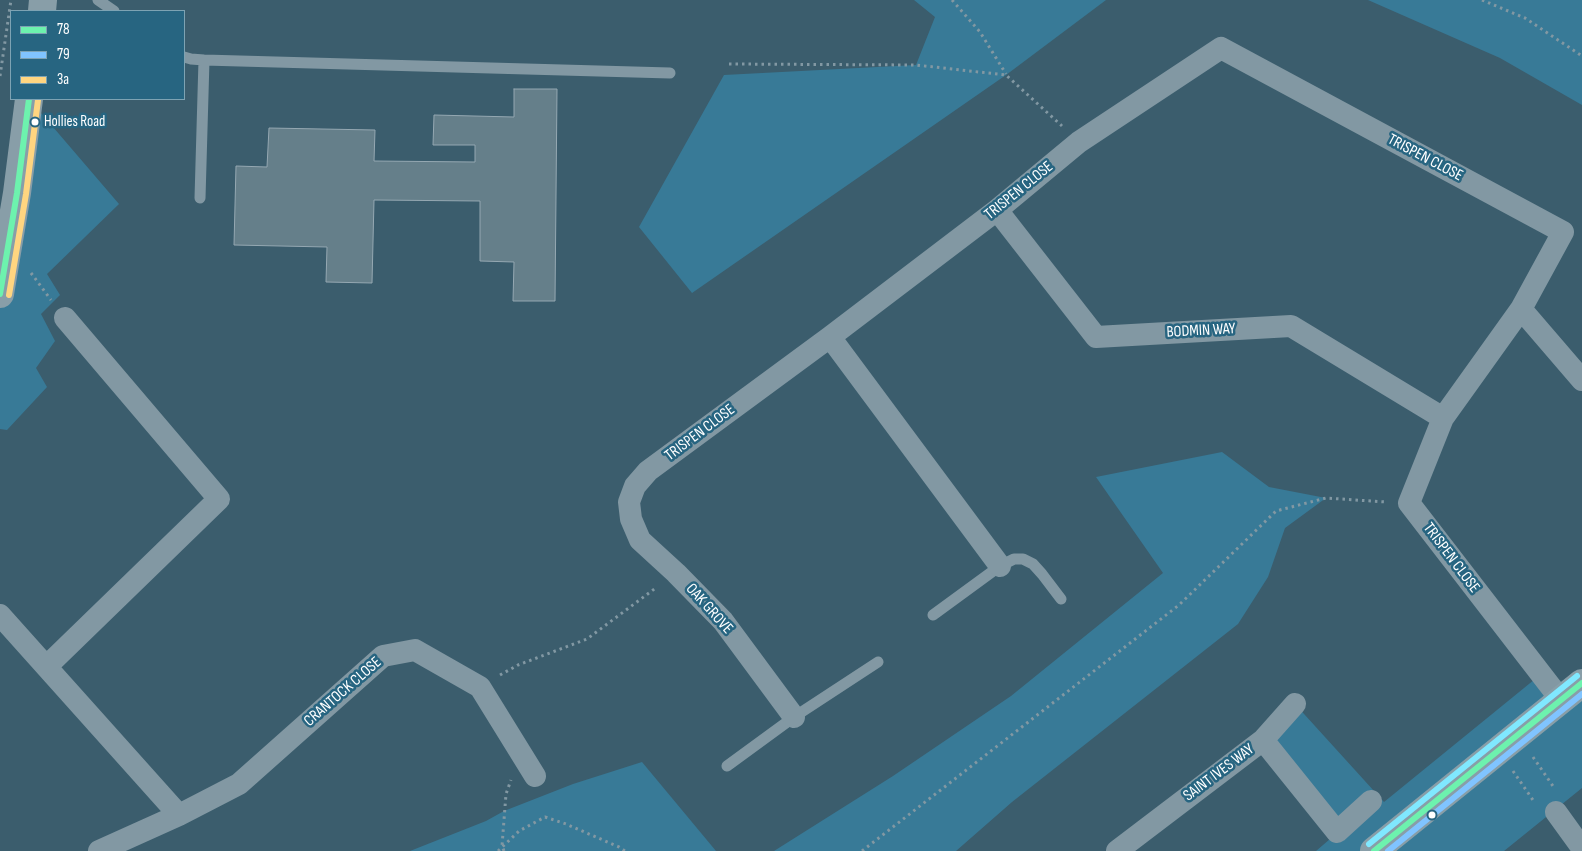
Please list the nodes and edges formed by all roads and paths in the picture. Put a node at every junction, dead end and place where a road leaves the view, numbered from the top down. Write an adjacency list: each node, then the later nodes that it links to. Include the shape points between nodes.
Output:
1 (11, 0): 12 (path)
2 (98, 0): 5 (lane)
3 (952, 0): 11 (path, via 980,32)
4 (1482, 0): 6 (path, via 1525,18)
5 (113, 10)
6 (1582, 56)
7 (185, 57): 8 (lane)
8 (204, 60): 10 (lane); 16 (lane)
9 (729, 64): 11 (path, via 916,65)
10 (670, 73)
11 (1006, 74): 14 (path)
12 (0, 76)
13 (29, 100): 15 (street)
14 (1079, 142): 17 (street, TRISPEN CLOSE); 20 (street, TRISPEN CLOSE, via 1221,48 1563,232)
15 (8, 192): 19 (street)
16 (200, 198)
17 (997, 210): 22 (street, TRISPEN CLOSE); 24 (street, BODMIN WAY, via 1096,337 1291,326)
18 (25, 266): 21 (path)
19 (0, 294)
20 (1521, 309): 23 (street); 24 (street, TRISPEN CLOSE)
21 (65, 318): 33 (street, via 219,498)
22 (830, 337): 25 (street, TRISPEN CLOSE, via 648,471 635,486); 27 (street)
23 (1582, 380)
24 (1443, 418): 26 (street, TRISPEN CLOSE)
25 (629, 502): 28 (street, OAK GROVE, via 631,520 640,540)
26 (1409, 503): 36 (street, TRISPEN CLOSE); 53 (path, via 1326,498 1276,511 1179,605)
27 (1000, 566): 29 (lane, via 1014,558 1033,564); 31 (lane)
28 (676, 573): 35 (path, via 588,639 518,665); 38 (street, OAK GROVE, via 723,621)
29 (1061, 599)
30 (0, 615): 33 (street)
31 (933, 615)
32 (878, 662): 38 (lane)
33 (47, 666): 46 (street)
34 (1582, 683): 36 (street)
35 (480, 687): 41 (street, CRANTOCK CLOSE); 46 (street, CRANTOCK CLOSE, via 415,650 382,656 239,784)
36 (1561, 700): 40 (street)
37 (1295, 704): 39 (street)
38 (794, 718): 42 (lane)
39 (1262, 740): 44 (street, SAINT IVES WAY, via 1337,832); 54 (street, SAINT IVES WAY)
40 (1508, 743): 45 (path, via 1565,804); 45 (path, via 1548,820); 55 (street)
41 (521, 754): 43 (street, CRANTOCK CLOSE); 47 (path, via 506,794)
42 (727, 766)
43 (535, 776)
44 (1371, 801)
45 (1556, 812): 48 (street)
46 (179, 815): 49 (street, CRANTOCK CLOSE)
47 (502, 846): 50 (path); 51 (path); 52 (path, via 518,831 545,817)
48 (1582, 848)
49 (99, 851)
50 (498, 851)
51 (504, 851)
52 (625, 851)
53 (862, 851)
54 (1117, 851)
55 (1374, 851)

